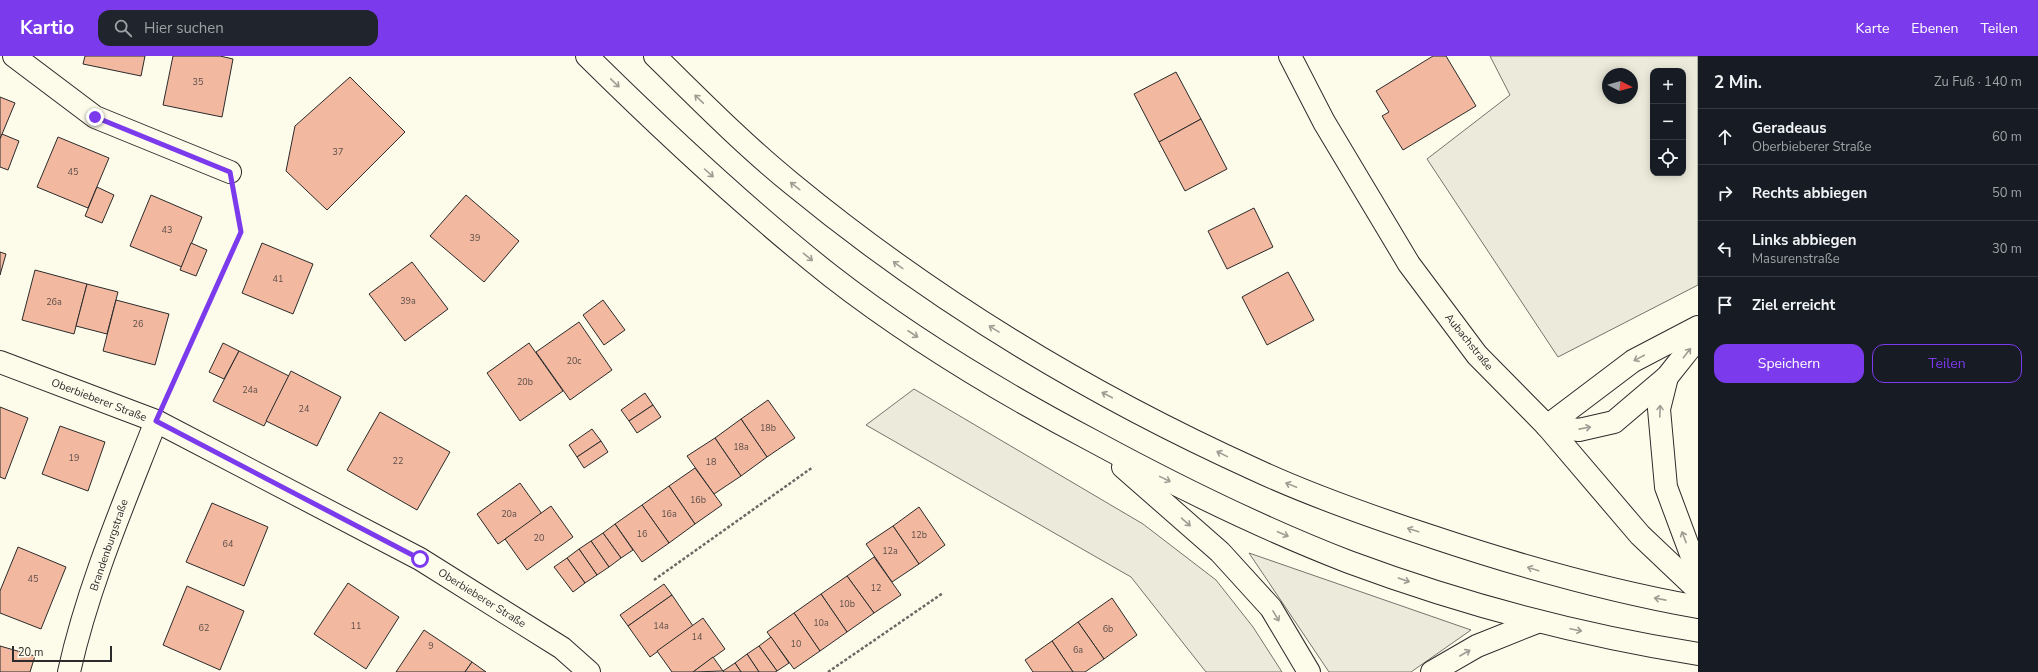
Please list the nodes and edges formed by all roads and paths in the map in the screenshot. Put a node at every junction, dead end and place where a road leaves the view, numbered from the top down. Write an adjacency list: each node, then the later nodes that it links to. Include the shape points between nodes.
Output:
1 (14, 56): 5 (main road, via 95,117)
2 (587, 56): 12 (main road, one-way to 12, via 750,210 833,278 960,365)
3 (654, 56): 18 (main road, one-way to 3, via 1548,574 1450,543 1365,514 1258,471 1170,429 1066,373 930,288 789,182)
4 (1290, 56): 11 (main road, Aubachstraße, via 1324,122 1410,264 1477,355)
5 (230, 172): 10 (path, via 241,232)
6 (1698, 327): 11 (main road, one-way to 11, via 1632,361)
7 (1698, 338): 9 (main road, one-way to 7)
8 (0, 362): 10 (main road, Oberbieberer Straße)
9 (1667, 377): 11 (main road, one-way to 9, via 1579,430 1614,422); 14 (main road, one-way to 9, via 1666,487 1659,409)
10 (156, 421): 21 (main road, Brandenburgstraße, via 110,536 74,648); 22 (main road, Oberbieberer Straße, via 420,559 562,648)
11 (1547, 426): 16 (main road, Aubachstraße, via 1640,535)
12 (1093, 442): 19 (main road, one-way to 19, via 1242,516 1350,562); 24 (main road, one-way to 24, via 1220,552 1271,608)
13 (813, 467): 15 (path)
14 (1698, 573)
15 (654, 580)
16 (1698, 590)
17 (943, 593): 23 (path)
18 (1698, 607)
19 (1538, 622): 20 (main road, one-way to 20); 25 (main road, one-way to 19, via 1477,646)
20 (1698, 654)
21 (69, 672)
22 (589, 672)
23 (828, 672)
24 (1309, 672)
25 (1432, 672)

